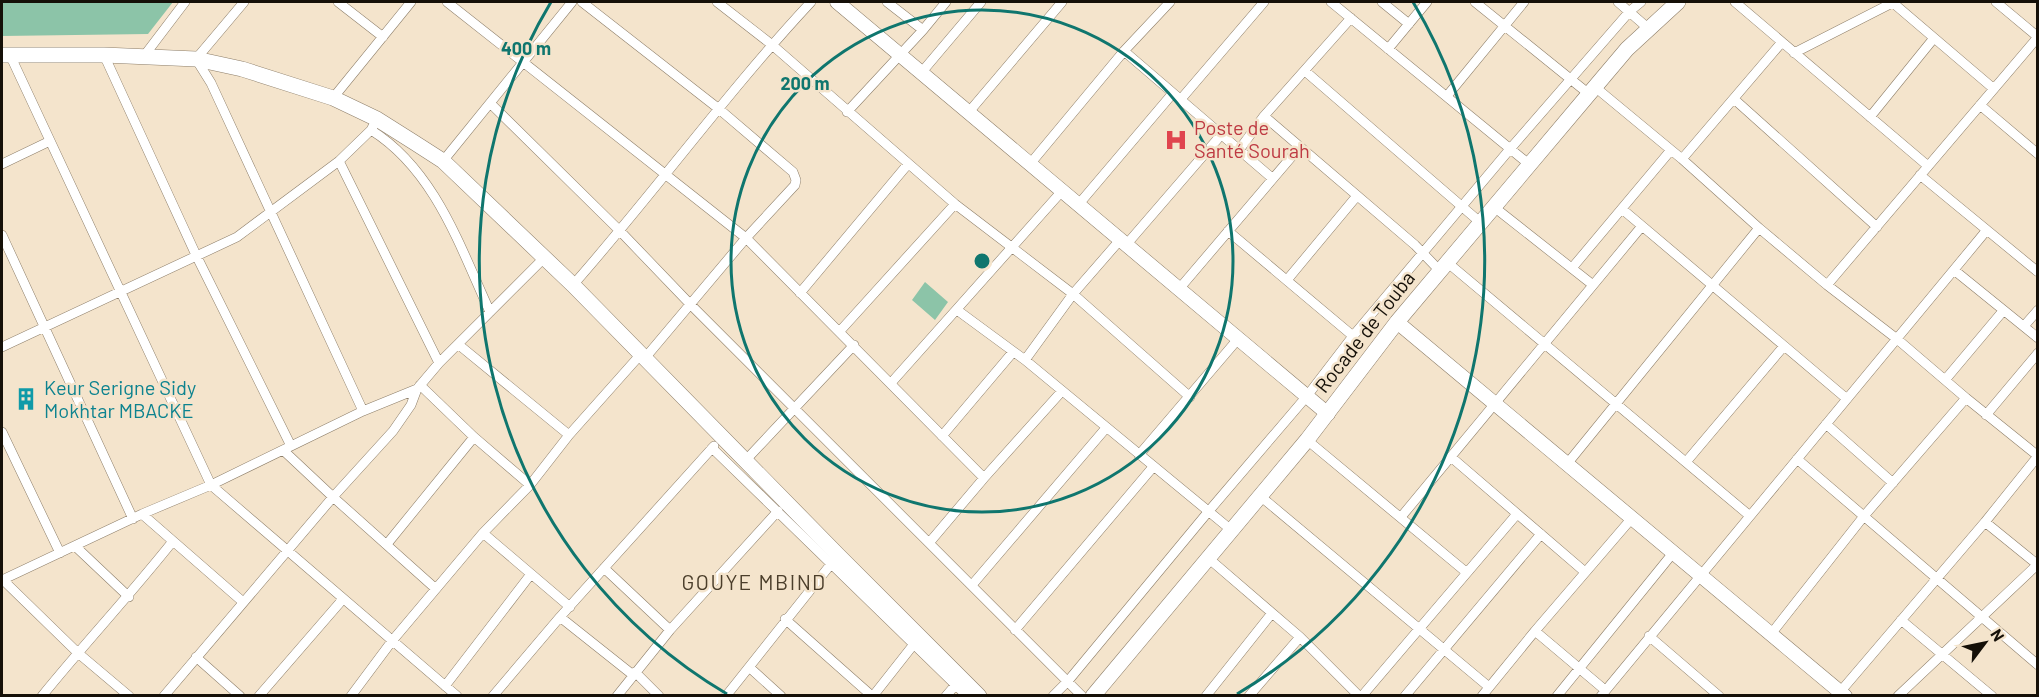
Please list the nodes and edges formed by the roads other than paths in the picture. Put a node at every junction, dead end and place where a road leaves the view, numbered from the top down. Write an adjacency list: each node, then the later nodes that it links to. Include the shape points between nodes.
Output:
1 (185, 2): 45 (street)
2 (244, 2): 47 (street)
3 (338, 2): 35 (street)
4 (411, 2): 35 (street)
5 (447, 2): 48 (street)
6 (572, 2): 48 (street)
7 (582, 2): 61 (street)
8 (717, 2): 39 (street)
9 (811, 2): 39 (street)
10 (837, 2): 46 (street)
11 (887, 2): 34 (street)
12 (946, 2): 34 (street)
13 (981, 2): 50 (street)
14 (1062, 2): 63 (street)
15 (1156, 2): 28 (street)
16 (1264, 2): 57 (street)
17 (1331, 2): 30 (street)
18 (1382, 2): 31 (street)
19 (1427, 2): 31 (street)
20 (1475, 2): 32 (street)
21 (1524, 2): 32 (street)
22 (1618, 2): 29 (street)
23 (1641, 2): 29 (street)
24 (1678, 2): 33 (main road, Rocade de Touba)
25 (1735, 2): 38 (street)
26 (1893, 2): 37 (street); 42 (street)
27 (1996, 2): 36 (street)
28 (1167, 5): 41 (street)
29 (1630, 11): 33 (street); 51 (street)
30 (1351, 18): 40 (street); 49 (street)
31 (1409, 24): 40 (street)
32 (1503, 25): 51 (street); 55 (street)
33 (1649, 29): 53 (main road, Rocade de Touba)
34 (923, 30): 46 (street)
35 (383, 37): 56 (street)
36 (2037, 37): 52 (street)
37 (1934, 38): 52 (street); 65 (street)
38 (1782, 42): 42 (street); 58 (street)
39 (771, 44): 61 (street); 62 (street)
40 (1388, 49): 55 (street)
41 (1124, 51): 54 (street); 79 (street)
42 (1794, 52): 65 (street)
43 (6, 55): 44 (main road); 68 (street)
44 (104, 55): 45 (main road); 105 (street)
45 (144, 56): 47 (main road)
46 (900, 56): 50 (street); 62 (street)
47 (196, 59): 56 (main road, via 243,69); 92 (street)
48 (524, 61): 59 (street); 82 (street)
49 (1305, 71): 64 (street); 89 (street)
50 (921, 73): 63 (street)
51 (1571, 78): 53 (street); 70 (street)
52 (1994, 89): 60 (street)
53 (1592, 91): 72 (street); 80 (main road, Rocade de Touba)
54 (1173, 93): 57 (street); 88 (street)
55 (1447, 96): 70 (street)
56 (333, 98): 66 (main road)
57 (1181, 99): 67 (street)
58 (1734, 99): 74 (street); 95 (street)
59 (490, 104): 76 (street); 97 (street)
60 (1980, 105): 73 (street); 81 (street)
61 (719, 109): 82 (street); 101 (street, via 796,176 795,185)
62 (847, 112): 78 (street)
63 (968, 113): 79 (street)
64 (1264, 116): 69 (street); 71 (street)
65 (1870, 117): 81 (street)
66 (374, 125): 75 (street); 76 (main road); 124 (street, via 440,204)
67 (1221, 135): 71 (street); 102 (street)
68 (50, 141): 77 (street); 117 (street)
69 (1299, 148): 84 (street); 86 (street)
70 (1510, 149): 80 (street); 89 (street)
71 (1239, 150): 84 (street)
72 (1671, 150): 74 (street); 91 (street)
73 (2037, 154)
74 (1683, 159): 96 (street)
75 (339, 161): 92 (street); 142 (street)
76 (443, 161): 106 (main road)
77 (2, 164)
78 (908, 164): 87 (street); 118 (street)
79 (1030, 164): 85 (street)
80 (1530, 165): 90 (main road, Rocade de Touba)
81 (1928, 166): 83 (street)
82 (666, 173): 97 (street); 101 (street)
83 (1920, 175): 95 (street); 99 (street)
84 (1272, 178): 98 (street)
85 (1062, 191): 88 (street); 103 (street)
86 (1356, 197): 104 (street); 111 (street)
87 (955, 204): 103 (street); 128 (street)
88 (1078, 205): 102 (street)
89 (1463, 207): 93 (street); 104 (street)
90 (1494, 207): 93 (main road, Rocade de Touba); 108 (street)
91 (1622, 209): 94 (street); 108 (street)
92 (271, 212): 105 (street, via 237,237); 154 (street)
93 (1481, 223): 107 (main road, Rocade de Touba)
94 (1642, 226): 113 (street); 115 (street)
95 (1877, 227): 114 (street)
96 (1759, 228): 114 (street); 115 (street)
97 (620, 231): 112 (street); 120 (street)
98 (1228, 231): 111 (street); 116 (street)
99 (1986, 231): 109 (street); 110 (street)
100 (2, 235): 127 (street)
101 (746, 237): 118 (street); 120 (street)
102 (1123, 242): 116 (street); 119 (street)
103 (1011, 247): 119 (street); 121 (street)
104 (1423, 253): 107 (street); 129 (street)
105 (196, 255): 117 (street); 165 (street)
106 (544, 258): 112 (main road); 124 (street)
107 (1444, 267): 125 (main road, Rocade de Touba); 133 (street)
108 (1572, 268): 113 (street)
109 (1954, 270): 123 (street); 132 (street)
110 (2037, 272)
111 (1287, 280): 129 (street)
112 (573, 285): 140 (main road)
113 (1593, 285): 133 (street)
114 (1827, 285): 132 (street)
115 (1713, 286): 136 (street); 151 (street)
116 (1179, 289): 131 (street)
117 (120, 291): 127 (street); 176 (street)
118 (800, 293): 128 (street)
119 (1073, 294): 141 (street); 148 (street)
120 (690, 304): 140 (street); 153 (street)
121 (957, 310): 138 (street); 144 (street)
122 (2037, 310): 126 (street)
123 (2003, 311): 126 (street); 143 (street)
124 (490, 312): 134 (street)
125 (1397, 322): 152 (street); 155 (main road, Rocade de Touba)
126 (2024, 326): 130 (street)
127 (44, 327): 137 (street); 183 (street)
128 (840, 331): 135 (street)
129 (1353, 336): 147 (street)
130 (2037, 338)
131 (1239, 339): 147 (street); 148 (street)
132 (1897, 339): 143 (street); 150 (street)
133 (1544, 344): 151 (street); 152 (street)
134 (459, 345): 142 (street); 160 (street)
135 (854, 345): 144 (street); 153 (street)
136 (1784, 346): 150 (street); 171 (street)
137 (2, 347)
138 (1013, 352): 141 (street); 161 (street)
139 (2037, 353): 156 (street)
140 (643, 356): 160 (street); 164 (main road)
141 (1025, 360): 146 (street)
142 (439, 363): 145 (street)
143 (1945, 380): 149 (street)
144 (891, 383): 161 (street)
145 (419, 387): 154 (street); 162 (street); 179 (street, via 399,423)
146 (1062, 391): 158 (street); 174 (street)
147 (1307, 396): 155 (street); 181 (street)
148 (1190, 397): 166 (street)
149 (1966, 398): 156 (street); 175 (street)
150 (1847, 399): 157 (street)
151 (1617, 403): 171 (street); 172 (street)
152 (1495, 404): 168 (street); 172 (street)
153 (795, 408): 170 (street); 193 (street)
154 (363, 411): 165 (street)
155 (1328, 414): 163 (main road, Rocade de Touba)
156 (1986, 415): 167 (street)
157 (1826, 424): 169 (street); 175 (street)
158 (1106, 428): 166 (street); 209 (street)
159 (2, 432): 197 (street)
160 (569, 435): 177 (street)
161 (942, 436): 174 (street)
162 (474, 437): 177 (street); 194 (street)
163 (1307, 440): 178 (main road, Rocade de Touba); 186 (street)
164 (717, 443): 170 (main road); 180 (street); 202 (street)
165 (288, 448): 176 (street); 179 (street)
166 (1139, 455): 173 (street)
167 (2037, 456): 188 (street)
168 (1451, 457): 182 (street); 186 (street)
169 (1797, 459): 184 (street); 185 (street)
170 (745, 461): 200 (main road)
171 (1686, 462): 184 (street)
172 (1567, 464): 187 (street)
173 (1153, 467): 181 (street); 222 (street)
174 (984, 478): 193 (street)
175 (1893, 483): 185 (street)
176 (211, 485): 183 (street); 196 (street)
177 (530, 485): 190 (street)
178 (1259, 495): 189 (main road, Rocade de Touba); 220 (street)
179 (333, 497): 194 (street); 196 (street)
180 (778, 511): 200 (street); 221 (street)
181 (1208, 512): 189 (street); 238 (street)
182 (1517, 514): 191 (street); 203 (street)
183 (138, 516): 192 (street); 195 (street)
184 (1749, 516): 206 (street)
185 (1864, 516): 207 (street); 224 (street)
186 (1401, 517): 203 (street)
187 (1632, 518): 198 (street); 204 (street)
188 (1985, 522): 201 (street); 207 (street)
189 (1230, 529): 199 (main road, Rocade de Touba)
190 (483, 533): 205 (street); 210 (street)
191 (1540, 534): 204 (street); 229 (street)
192 (173, 541): 211 (street); 213 (street)
193 (929, 543): 209 (street)
194 (387, 544): 210 (street)
195 (75, 546): 197 (street); 211 (street)
196 (287, 550): 212 (street); 213 (street)
197 (60, 553): 208 (street)
198 (1673, 553): 206 (street); 235 (street)
199 (1207, 557): 215 (street); 262 (main road, Rocade de Touba)
200 (834, 559): 218 (street); 228 (street); 237 (main road)
201 (2037, 565): 217 (street)
202 (604, 568): 214 (street); 221 (street)
203 (1466, 572): 220 (street)
204 (1585, 572): 223 (street)
205 (531, 574): 214 (street); 239 (street)
206 (1700, 575): 224 (street); 225 (street)
207 (1937, 578): 217 (street); 219 (street)
208 (2, 580): 230 (street)
209 (972, 585): 222 (street)
210 (436, 589): 227 (street)
211 (129, 597): 230 (street)
212 (344, 598): 227 (street); 248 (street)
213 (243, 602): 232 (street)
214 (570, 606): 216 (street)
215 (1272, 613): 226 (street); 263 (street)
216 (560, 616): 236 (street); 251 (street)
217 (1982, 617): 231 (street); 233 (street)
218 (785, 619): 234 (street); 256 (street)
219 (1901, 620): 231 (street); 243 (street)
220 (1419, 628): 229 (street); 265 (street)
221 (670, 630): 236 (street)
222 (1015, 630): 238 (street)
223 (1534, 631): 235 (street); 240 (street)
224 (1771, 634): 243 (street)
225 (1649, 636): 242 (street); 269 (street)
226 (1300, 637): 241 (street); 265 (street)
227 (392, 641): 239 (street); 249 (street)
228 (914, 644): 237 (street); 256 (street)
229 (1443, 650): 240 (street); 266 (street)
230 (78, 652): 244 (street); 245 (street)
231 (1942, 654): 270 (street); 271 (street)
232 (196, 657): 246 (street); 247 (street)
233 (2037, 665)
234 (749, 667): 254 (street); 255 (street)
235 (1581, 668): 242 (street); 268 (street)
236 (634, 674): 252 (street); 253 (street)
237 (958, 681): 257 (street); 258 (street); 259 (main road)
238 (1068, 681): 260 (street); 261 (street)
239 (445, 686): 250 (street)
240 (1489, 687): 267 (street)
241 (1251, 692): 264 (street)
242 (1603, 693)
243 (1842, 694)
244 (42, 696)
245 (129, 696)
246 (164, 696)
247 (240, 696)
248 (259, 696)
249 (351, 696)
250 (457, 696)
251 (493, 696)
252 (617, 696)
253 (659, 696)
254 (726, 696)
255 (781, 696)
256 (873, 696)
257 (946, 696)
258 (966, 696)
259 (979, 696)
260 (1053, 696)
261 (1082, 696)
262 (1093, 696)
263 (1206, 696)
264 (1263, 696)
265 (1361, 696)
266 (1405, 696)
267 (1482, 696)
268 (1557, 696)
269 (1719, 696)
270 (1898, 696)
271 (1992, 696)

